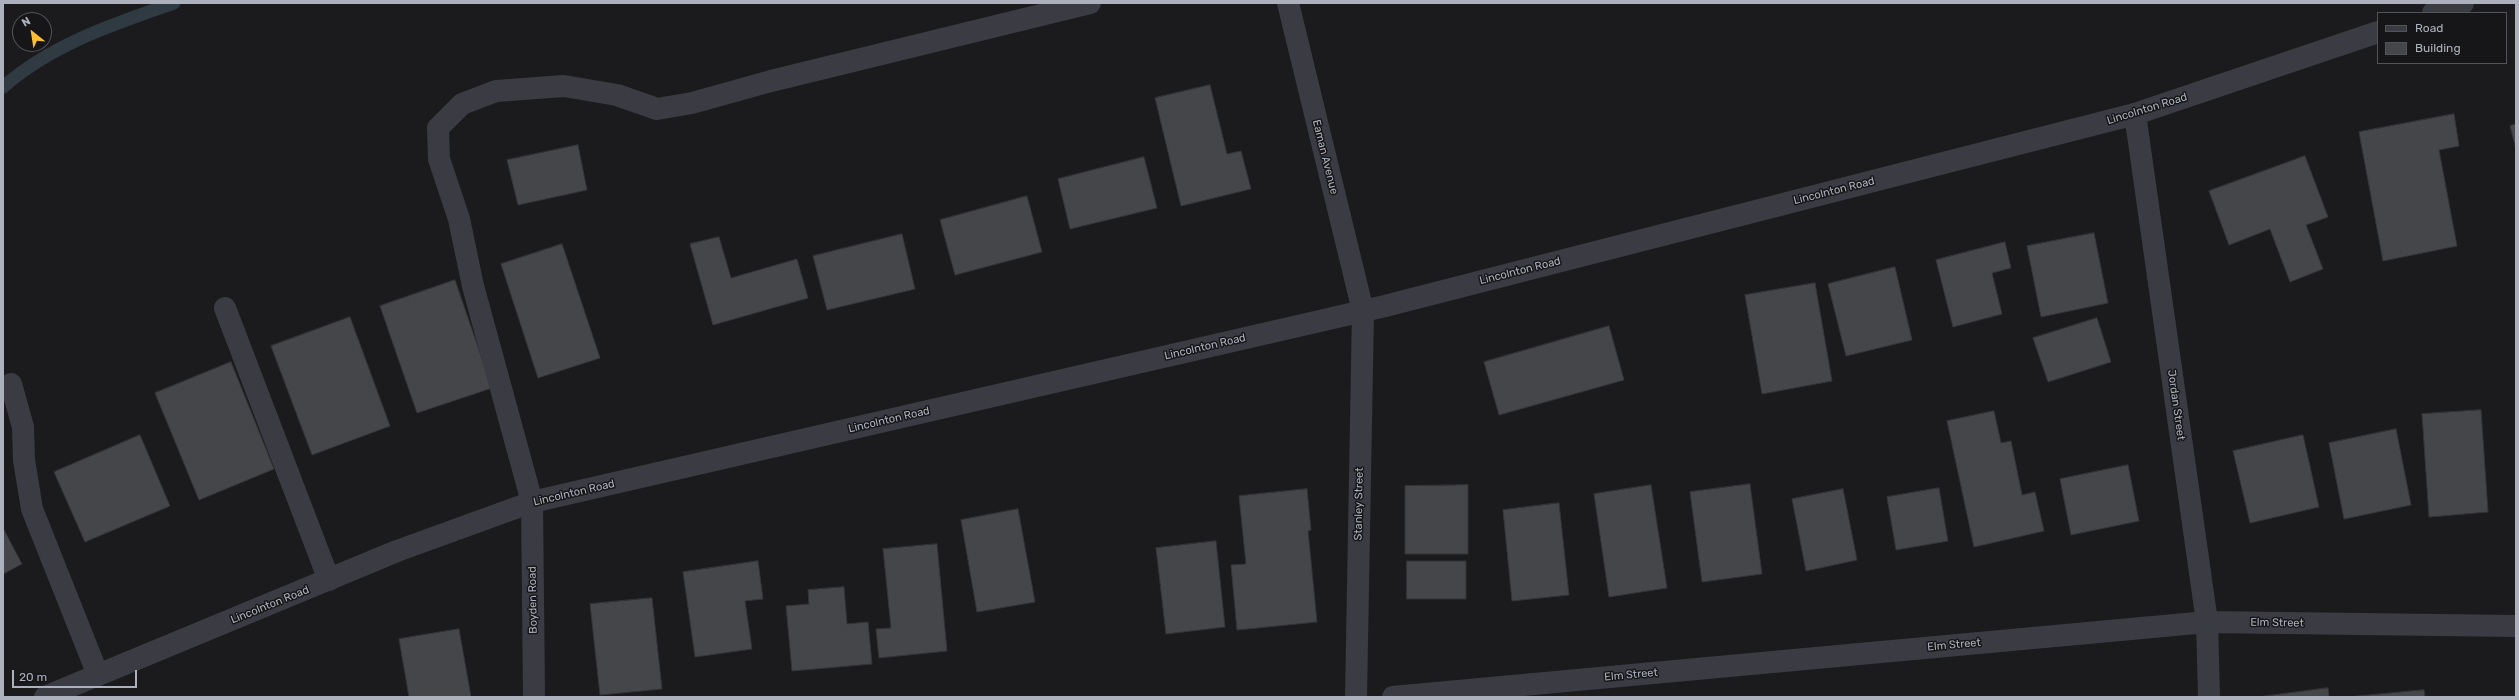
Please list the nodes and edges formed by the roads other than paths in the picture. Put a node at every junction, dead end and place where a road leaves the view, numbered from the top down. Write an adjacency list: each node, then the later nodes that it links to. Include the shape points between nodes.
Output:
1 (1090, 3): 10 (street, Boyden Road, via 770,81 692,103 657,109 617,95 564,86 496,91 462,104 438,128 439,159 459,219 473,286)
2 (1288, 3): 8 (street, Eaman Avenue)
3 (2463, 3): 4 (street)
4 (2436, 12)
5 (2377, 32): 6 (street, Lincolnton Road)
6 (2135, 114): 8 (street, Lincolnton Road); 12 (street, Jordan Street)
7 (225, 308): 11 (street)
8 (1363, 311): 10 (street, Lincolnton Road); 17 (street, Stanley Street)
9 (11, 384): 14 (street, via 23,427 24,460 32,509)
10 (532, 502): 11 (street, Lincolnton Road, via 397,551); 16 (street, Boyden Road)
11 (329, 580): 14 (street, Lincolnton Road)
12 (2207, 622): 13 (street, Elm Street); 18 (street, Elm Street); 19 (street, Jordan Street)
13 (2516, 626)
14 (98, 675): 15 (street, Lincolnton Road)
15 (45, 697)
16 (534, 697)
17 (1356, 697)
18 (1393, 697)
19 (2209, 697)

